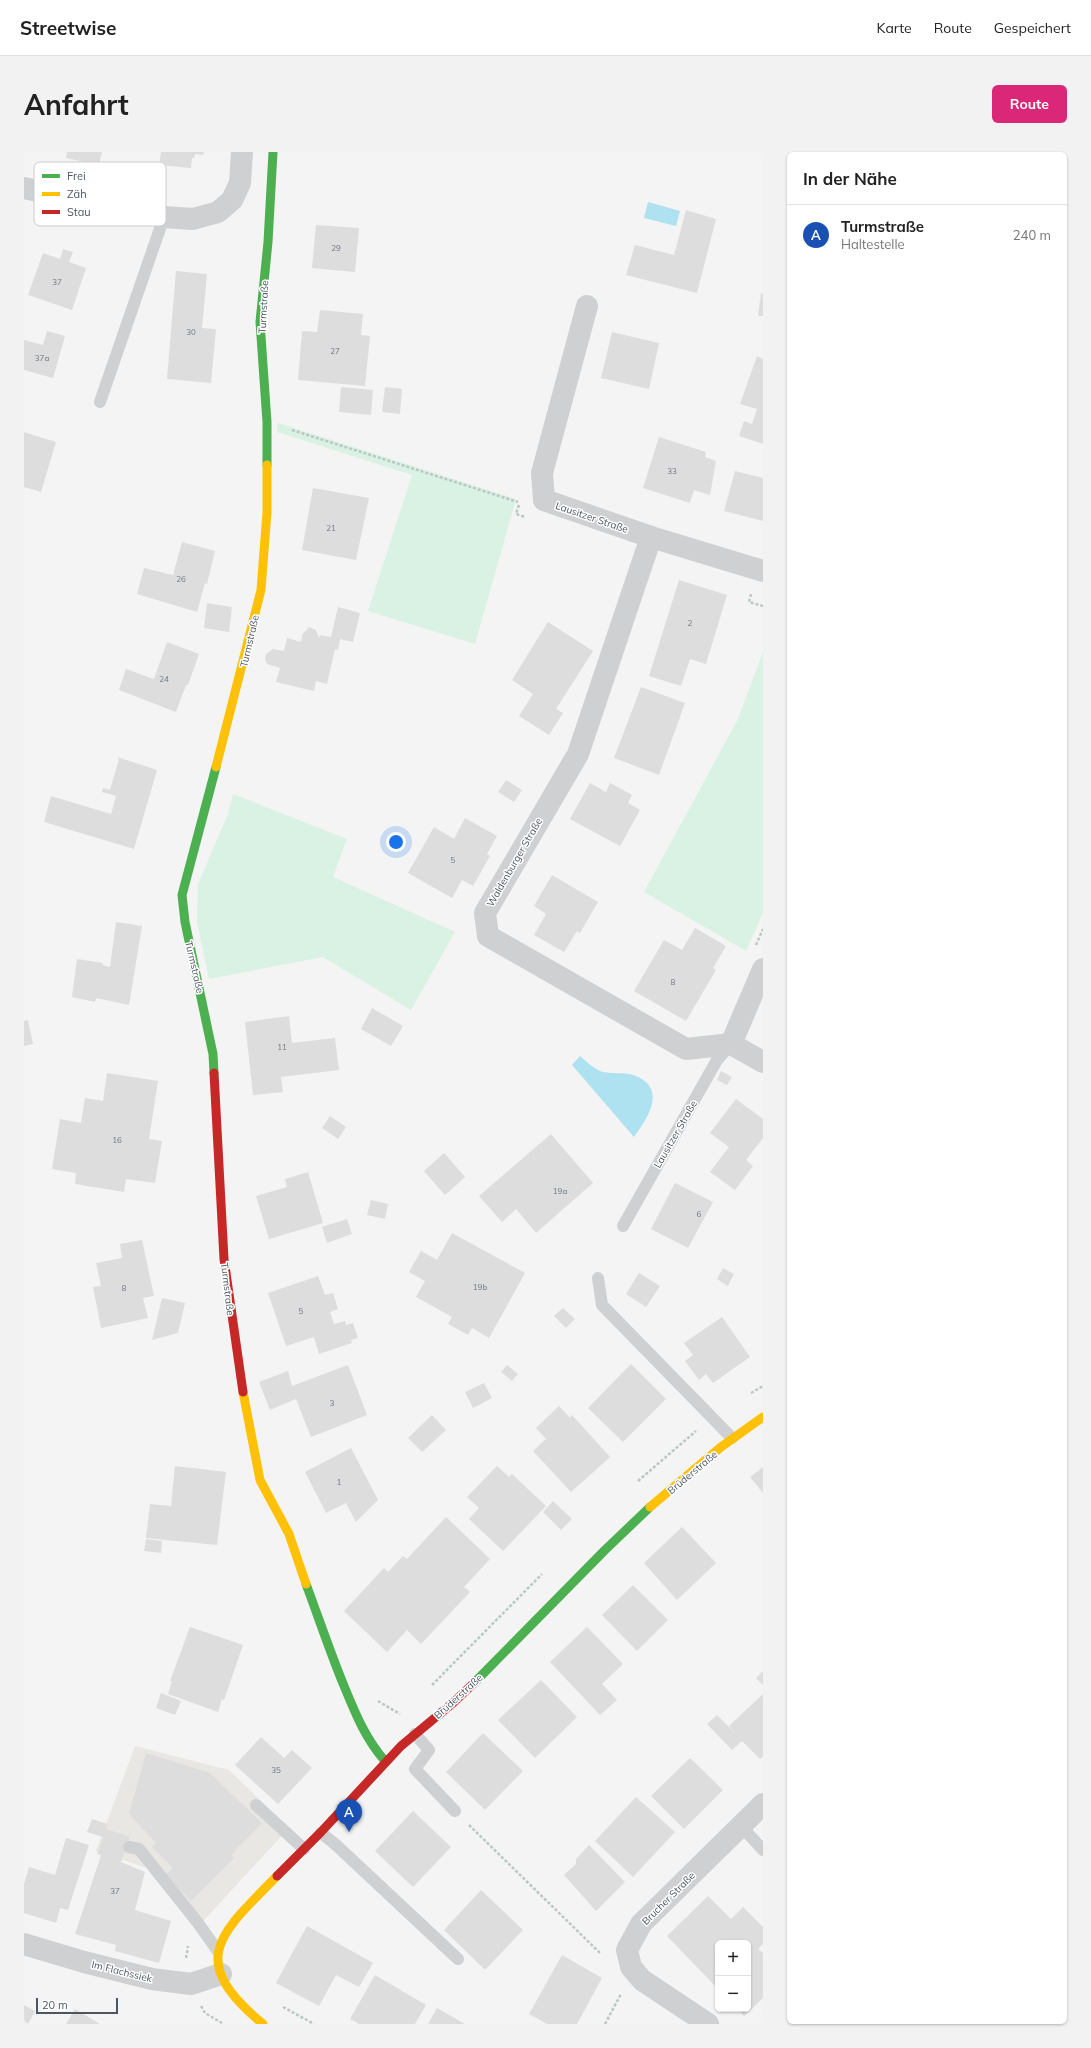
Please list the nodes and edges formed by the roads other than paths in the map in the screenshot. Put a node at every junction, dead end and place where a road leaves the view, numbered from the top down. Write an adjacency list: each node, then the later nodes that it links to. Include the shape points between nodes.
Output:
1 (242, 152): 5 (street, via 240,183 232,200 218,212 193,219)
2 (273, 152): 19 (street, Turmstraße, via 260,322 267,422 267,512 261,590 239,683 182,895 185,922 213,1054 224,1259 240,1376 260,1480 289,1534 328,1646 360,1726)
3 (24, 188): 4 (street)
4 (34, 190)
5 (166, 217)
6 (161, 226): 8 (lane)
7 (587, 306): 9 (street, Lausitzer Straße, via 542,473 544,500)
8 (100, 402)
9 (651, 537): 10 (street, Lausitzer Straße); 12 (street, Waldenburger Straße, via 578,754 485,913 488,936 686,1049)
10 (763, 571)
11 (763, 969): 12 (street, Lausitzer Straße)
12 (731, 1044): 13 (street); 14 (lane, Lausitzer Straße, via 717,1060)
13 (763, 1062)
14 (623, 1226)
15 (598, 1278): 17 (lane, via 602,1305)
16 (763, 1417): 17 (street, Brüderstraße)
17 (732, 1438): 18 (street, Brüderstraße, via 627,1529 458,1698)
18 (415, 1734): 19 (street, Brüderstraße); 22 (lane, via 429,1750 415,1769)
19 (385, 1761): 24 (street, Brüderstraße)
20 (763, 1804): 23 (street, Brucher Straße)
21 (256, 1805): 26 (lane)
22 (454, 1810)
23 (741, 1826): 27 (lane); 33 (street, Brucher Straße, via 641,1924 627,1950 631,1967 642,1980)
24 (320, 1833): 26 (street, Brüderstraße); 30 (lane)
25 (129, 1847): 29 (lane, via 139,1849)
26 (304, 1849): 29 (street, Brüderstraße, via 241,1914 221,1940)
27 (763, 1850)
28 (24, 1944): 31 (street, Im Flachssiek, via 152,1979 191,1984)
29 (217, 1950): 31 (street)
30 (458, 1959)
31 (220, 1974): 32 (street, via 234,1998)
32 (263, 2024)
33 (708, 2024)

